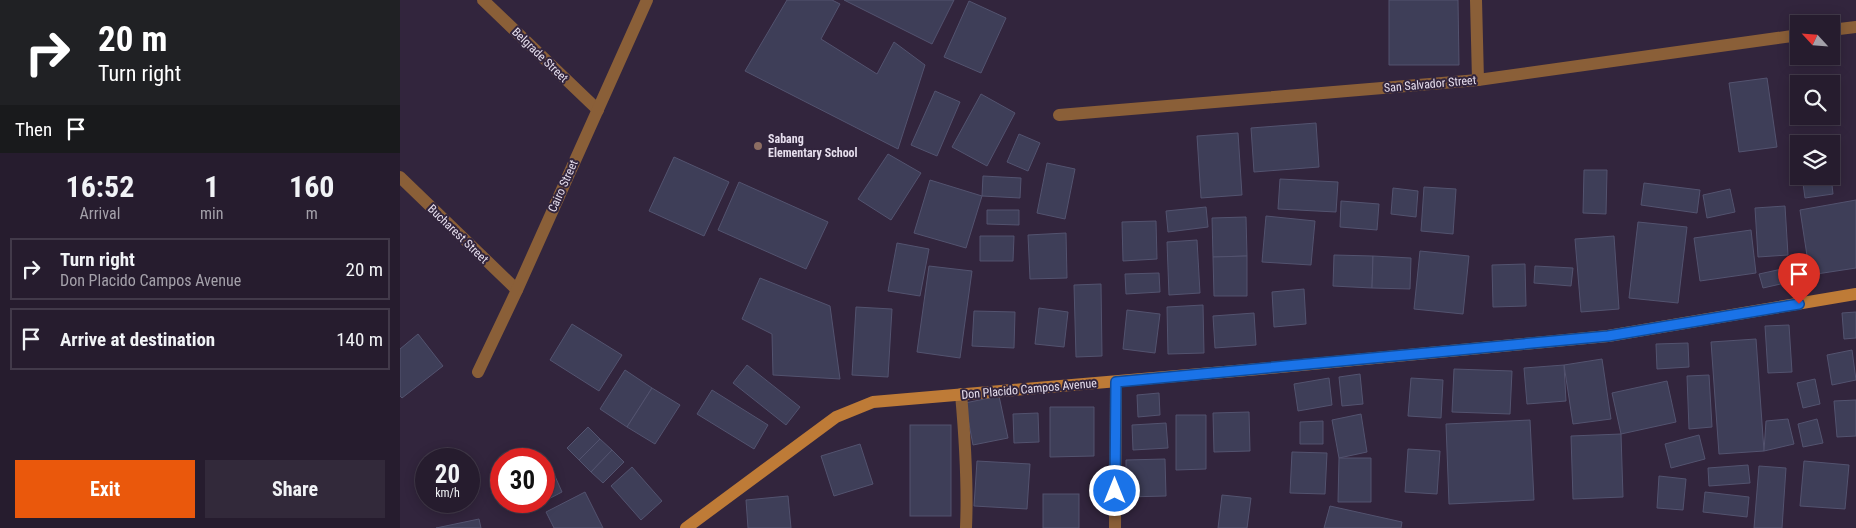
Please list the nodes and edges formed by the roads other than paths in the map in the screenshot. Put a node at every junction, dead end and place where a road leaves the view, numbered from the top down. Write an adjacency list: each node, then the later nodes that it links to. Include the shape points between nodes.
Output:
1 (483, 0): 8 (street, Belgrade Street)
2 (647, 0): 8 (street, Cairo Street)
3 (1476, 0): 7 (street)
4 (1856, 27): 5 (street)
5 (1840, 29)
6 (1790, 36): 7 (street, San Salvador Street)
7 (1478, 80): 9 (street, San Salvador Street)
8 (598, 110): 11 (street, Cairo Street)
9 (1059, 115)
10 (400, 177): 11 (street, Bucharest Street)
11 (516, 290): 13 (street, Cairo Street)
12 (1856, 294): 14 (main road, Don Placido Campos Avenue, via 1608,336)
13 (478, 372)
14 (1116, 382): 15 (main road, Don Placido Campos Avenue); 18 (street)
15 (961, 394): 16 (main road, Don Placido Campos Avenue, via 872,402 836,417); 17 (street, via 968,486)
16 (686, 528)
17 (966, 528)
18 (1115, 528)

